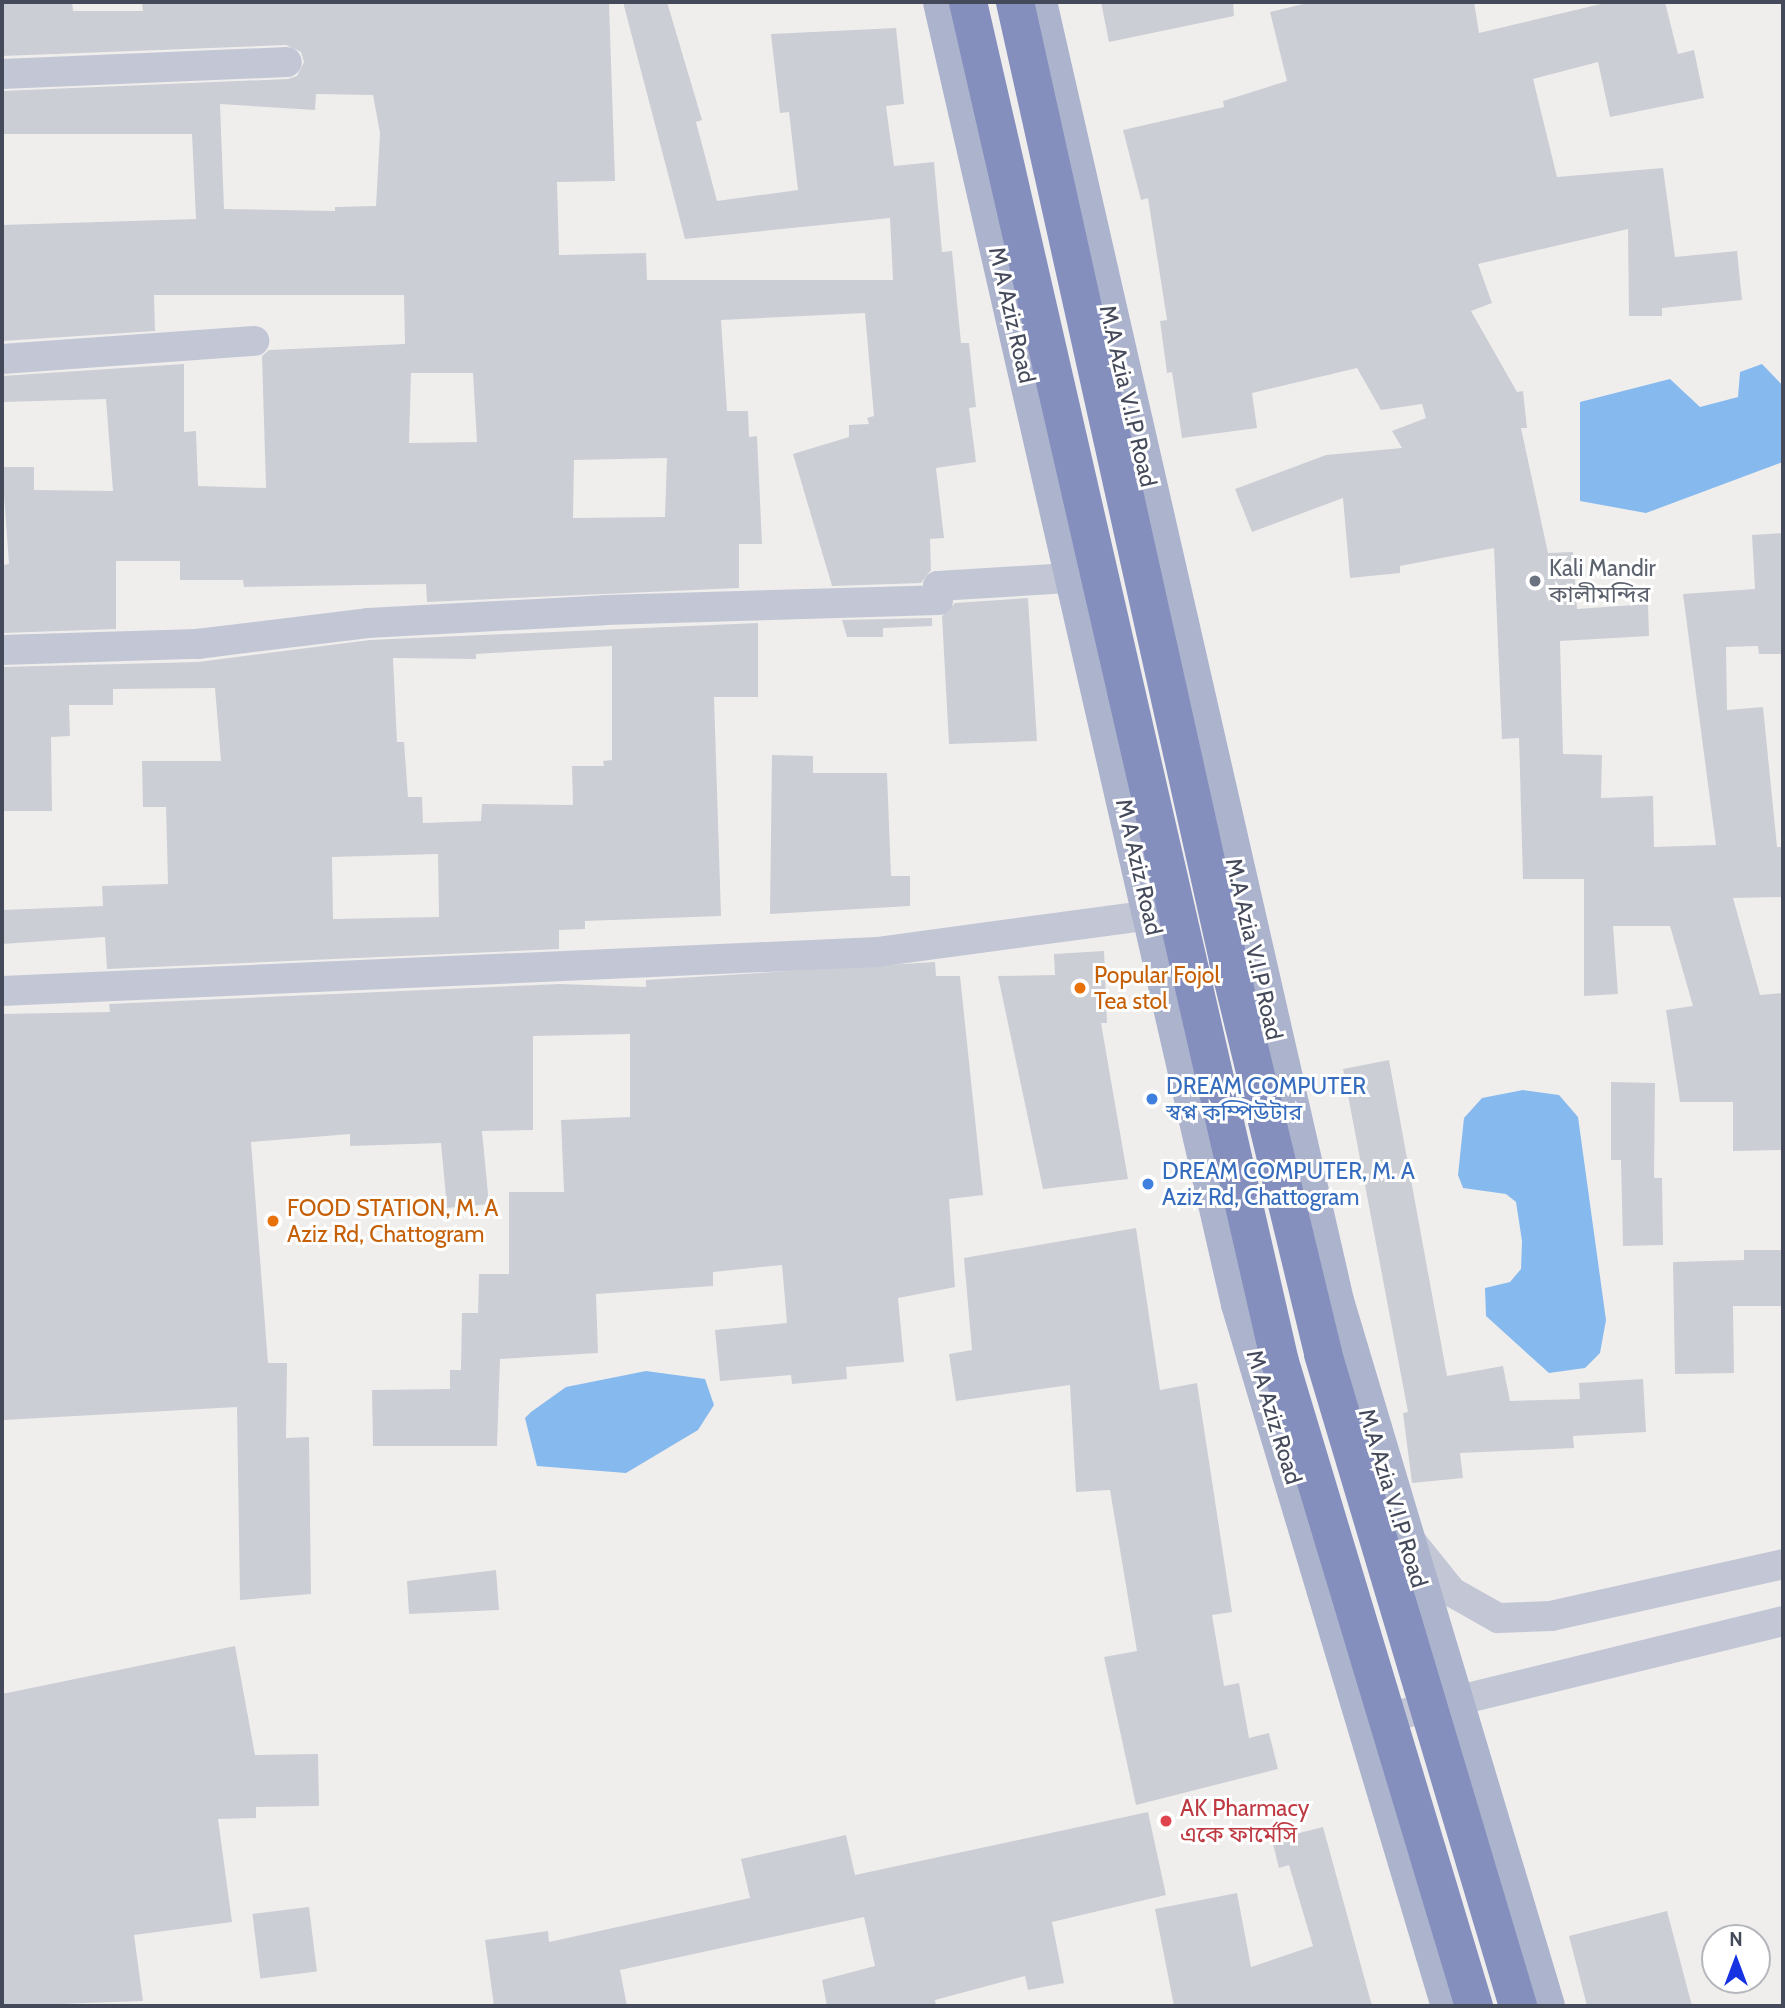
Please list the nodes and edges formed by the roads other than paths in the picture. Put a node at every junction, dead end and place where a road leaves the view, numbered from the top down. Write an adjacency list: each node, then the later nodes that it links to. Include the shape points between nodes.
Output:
1 (942, 2): 9 (main road, M A Aziz Road)
2 (968, 2): 19 (highway, via 1280,1362)
3 (1015, 2): 20 (highway, via 1225,946 1320,1341)
4 (1038, 2): 13 (main road, M.A Azia V.I.P Road, via 1335,1301)
5 (288, 62): 6 (street)
6 (2, 74)
7 (254, 341): 8 (street)
8 (2, 359)
9 (1070, 578): 10 (street, via 938,586 938,600 591,610 368,623 197,644); 11 (main road, M A Aziz Road)
10 (2, 650)
11 (1151, 915): 12 (street, via 877,952); 17 (main road, M A Aziz Road, via 1240,1304)
12 (2, 991)
13 (1399, 1526): 14 (street, via 1452,1592 1498,1618 1552,1616); 16 (main road, M.A Azia V.I.P Road)
14 (1783, 1564)
15 (1783, 1621): 16 (street)
16 (1456, 1699): 17 (street); 21 (main road, M.A Azia V.I.P Road)
17 (1365, 1723): 18 (main road, M A Aziz Road)
18 (1450, 2006)
19 (1474, 2006)
20 (1518, 2006)
21 (1546, 2006)

